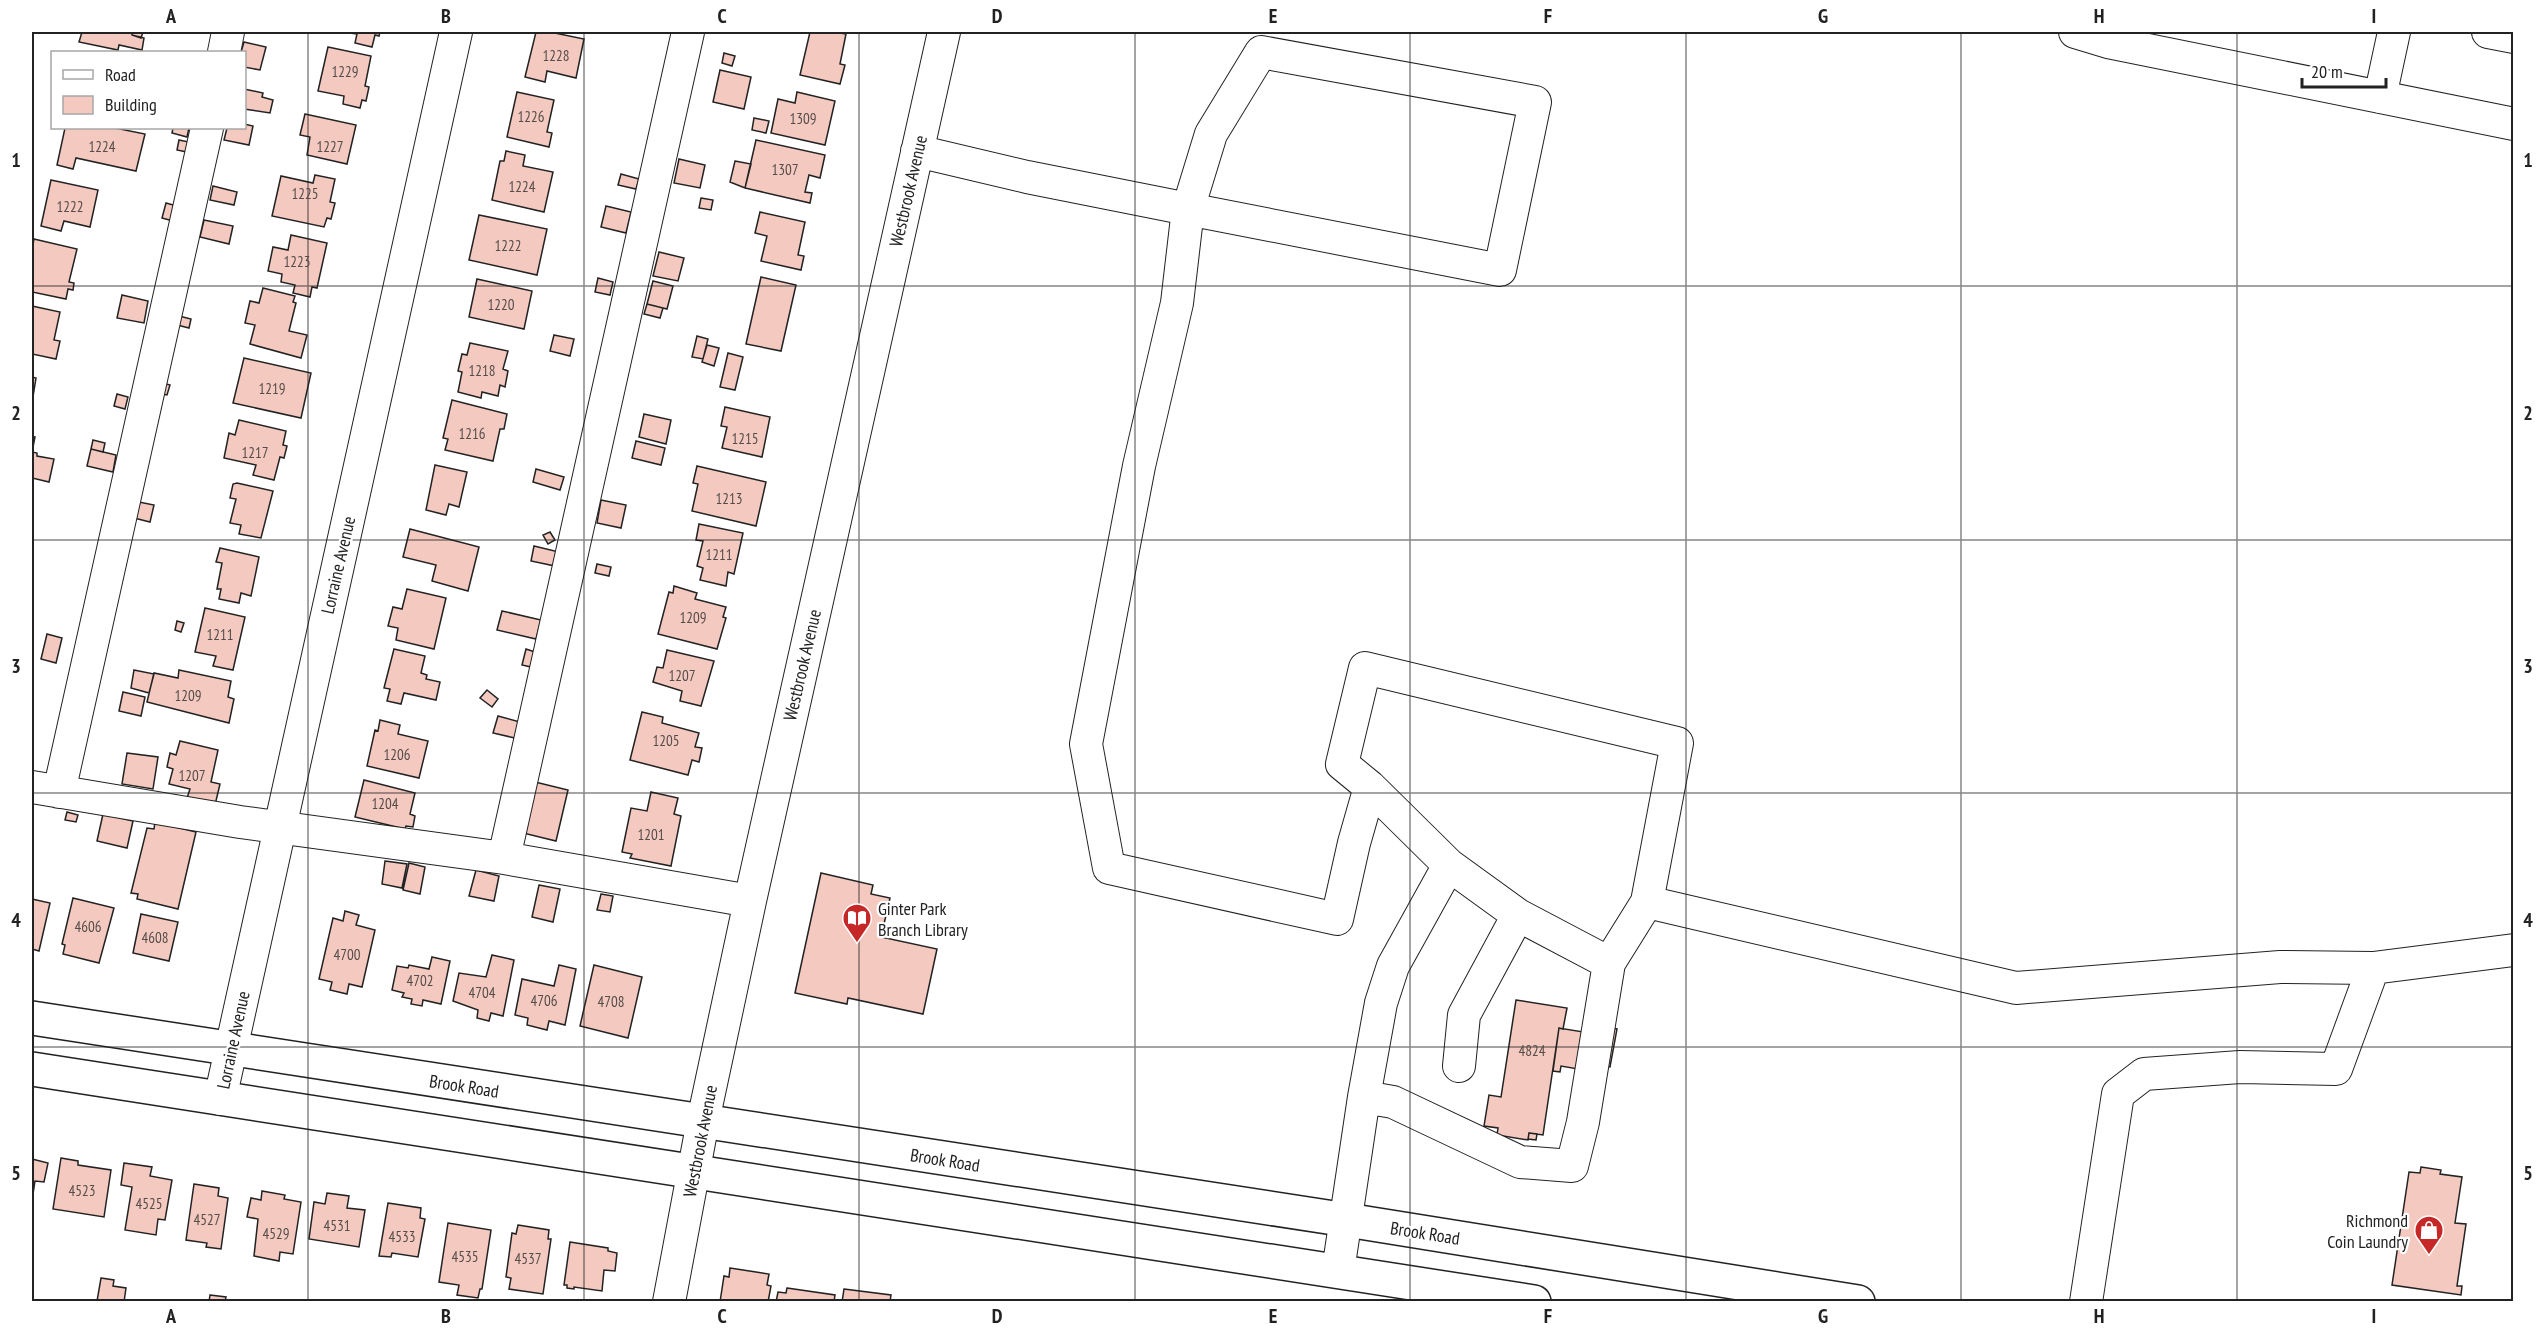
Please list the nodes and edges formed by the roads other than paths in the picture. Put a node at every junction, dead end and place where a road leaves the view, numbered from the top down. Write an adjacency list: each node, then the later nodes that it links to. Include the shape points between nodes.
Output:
1 (228, 32): 9 (street)
2 (456, 32): 17 (street, Lorraine Avenue)
3 (688, 32): 18 (street)
4 (944, 32): 13 (street, Westbrook Avenue)
5 (2075, 32): 10 (street)
6 (2394, 32): 10 (street)
7 (2488, 32): 8 (street)
8 (2514, 37)
9 (224, 51)
10 (2380, 97): 11 (street)
11 (2514, 124)
12 (207, 129): 16 (street)
13 (917, 151): 14 (street); 20 (street, Westbrook Avenue)
14 (1188, 209): 14 (street, via 1211,134 1261,52 1536,102 1500,270); 15 (street, via 1177,303 1137,477 1086,744 1109,868 1337,919)
15 (1370, 787): 19 (street); 21 (street, via 1342,764 1365,668 1677,743)
16 (45, 789): 17 (street)
17 (280, 827): 18 (street); 27 (street, Lorraine Avenue)
18 (504, 858): 20 (street)
19 (1449, 865): 22 (street); 30 (street, via 1393,966 1381,1003)
20 (750, 900): 32 (street, Westbrook Avenue)
21 (1647, 902): 24 (street); 25 (street, via 2016,988 2280,968)
22 (1518, 915): 24 (street); 28 (street, via 1464,1015)
23 (2514, 950): 25 (street)
24 (1609, 963): 30 (street, via 1572,1166 1520,1162 1393,1102)
25 (2373, 968): 40 (street, via 2336,1069 2240,1067 2144,1074 2118,1094)
26 (32, 1018): 27 (main road, Brook Road)
27 (231, 1050): 31 (street, Lorraine Avenue); 32 (main road, Brook Road)
28 (1459, 1066)
29 (32, 1069): 31 (main road)
30 (1364, 1097): 34 (street)
31 (220, 1099): 33 (main road)
32 (703, 1121): 33 (street, Westbrook Avenue); 34 (main road, Brook Road)
33 (693, 1172): 35 (main road); 37 (street, Westbrook Avenue)
34 (1347, 1220): 35 (street); 36 (main road, Brook Road)
35 (1338, 1271): 38 (main road)
36 (1786, 1296): 39 (main road, Brook Road)
37 (669, 1302)
38 (1534, 1302)
39 (1858, 1302)
40 (2086, 1302)

